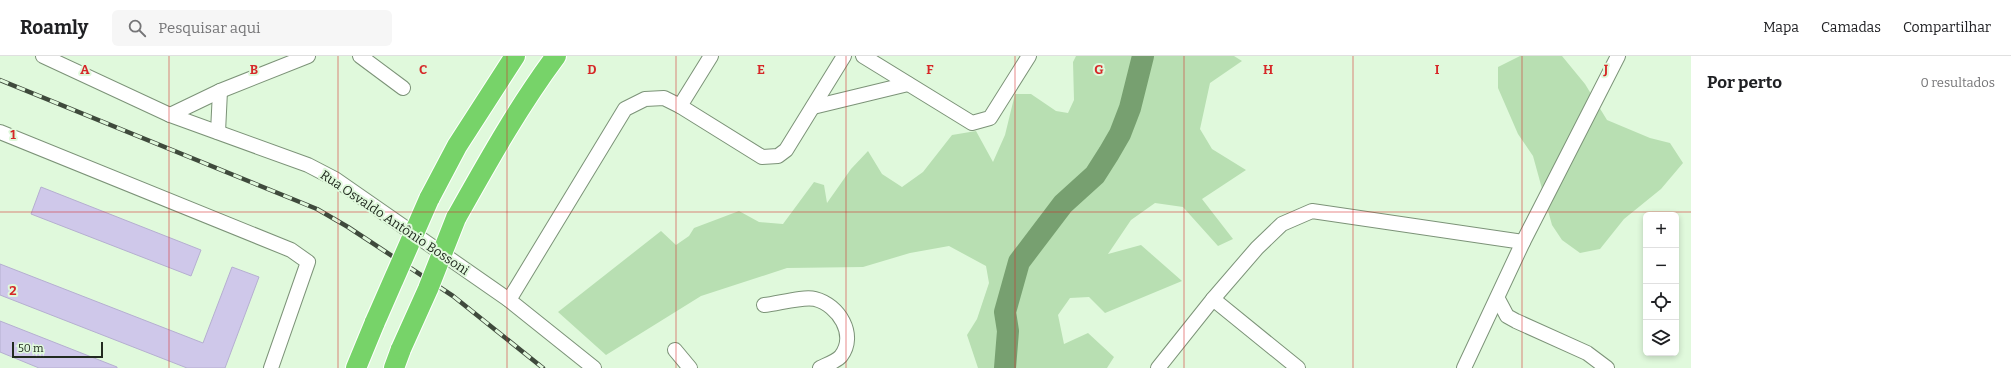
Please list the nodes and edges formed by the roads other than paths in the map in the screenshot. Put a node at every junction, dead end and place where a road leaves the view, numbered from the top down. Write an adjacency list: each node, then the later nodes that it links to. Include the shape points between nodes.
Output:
1 (43, 56): 16 (street, Rua Osvaldo Antônio Bossoni)
2 (308, 56): 13 (street)
3 (360, 56): 12 (street)
4 (515, 56): 26 (highway, bridge, via 457,146 429,199)
5 (556, 56): 27 (highway, bridge, via 493,151 456,218)
6 (711, 56): 14 (street)
7 (844, 56): 15 (street)
8 (863, 56): 11 (street)
9 (1029, 56): 11 (street, via 990,118 972,123)
10 (1618, 56): 19 (street)
11 (908, 84): 15 (street)
12 (403, 88)
13 (220, 91): 16 (street); 18 (street)
14 (680, 106): 15 (street, via 762,157 778,156 786,150); 22 (street, via 664,98 646,99 625,109)
15 (813, 107)
16 (170, 115): 18 (street, Rua Osvaldo Antônio Bossoni)
17 (0, 132): 25 (street, via 291,250 308,262)
18 (218, 132): 22 (street, Rua Osvaldo Antônio Bossoni, via 308,165 335,179)
19 (1523, 242): 20 (street, via 1312,211 1282,224); 21 (street)
20 (1213, 298): 31 (street); 32 (street)
21 (1498, 299): 33 (street); 34 (street, via 1507,316 1587,353)
22 (509, 300): 28 (street, Rua Osvaldo Antônio Bossoni)
23 (764, 305): 30 (street, via 814,299 840,316 846,329 848,343 841,358)
24 (675, 350): 29 (street)
25 (271, 368)
26 (356, 368)
27 (394, 368)
28 (594, 368)
29 (690, 368)
30 (820, 368)
31 (1158, 368)
32 (1298, 368)
33 (1464, 368)
34 (1607, 368)

